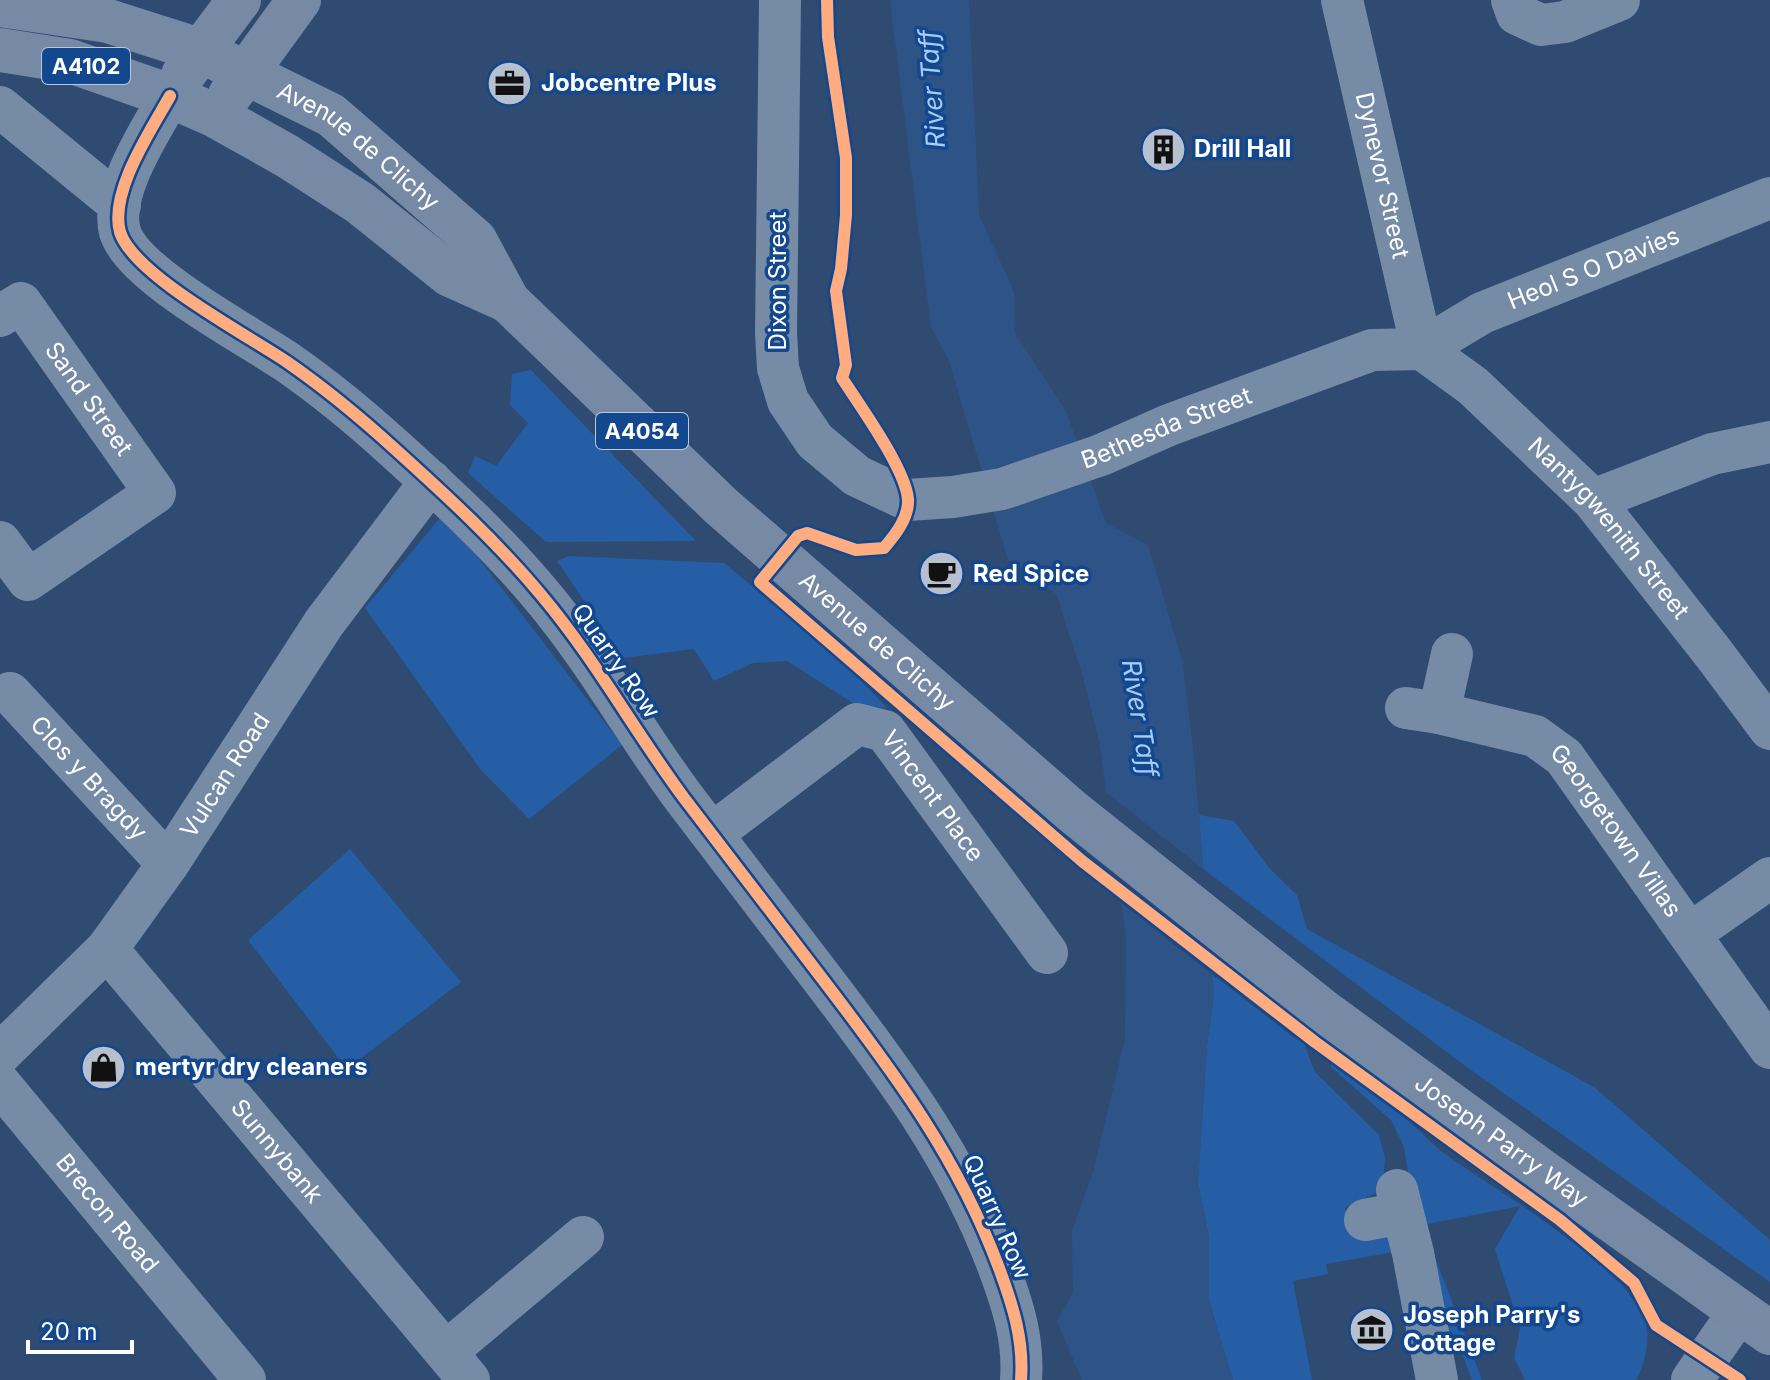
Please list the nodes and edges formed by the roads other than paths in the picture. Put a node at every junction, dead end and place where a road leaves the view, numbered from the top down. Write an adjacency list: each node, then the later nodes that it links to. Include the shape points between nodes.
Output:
1 (239, 0): 9 (main road)
2 (299, 0): 10 (main road, Avenue de Clichy)
3 (780, 0): 22 (street, Dixon Street, via 778,368 788,401 815,441 857,476)
4 (1342, 0): 19 (street, Dynevor Street)
5 (1512, 0): 6 (street, via 1517,14 1541,25 1565,22)
6 (1619, 0)
7 (0, 5): 9 (main road, A4102, via 108,21)
8 (0, 50): 11 (main road, A4102, via 70,61)
9 (199, 50): 10 (main road, A4054); 11 (main road)
10 (248, 72): 13 (main road); 17 (main road, Avenue de Clichy / A4054, via 331,115 475,240)
11 (170, 96): 13 (main road, A4054); 14 (street, Quarry Row)
12 (0, 107): 16 (street)
13 (214, 115): 14 (street); 17 (main road, Avenue de Clichy / A4054, via 360,203 450,275)
14 (141, 149): 16 (street, Quarry Row)
15 (1770, 198): 19 (street, Heol S O Davies, via 1482,313)
16 (120, 205): 21 (street, Quarry Row, via 120,232 135,257 157,277 290,364)
17 (508, 301): 32 (main road, Avenue de Clichy / A4054, via 722,507 1073,812)
18 (10, 310): 24 (street, Sand Street, via 155,493 28,580)
19 (1422, 349): 22 (street, Bethesda Street, via 1372,350 1002,489); 23 (street, Nantygwenith Street, via 1473,386)
20 (1770, 442): 23 (street, via 1712,454)
21 (431, 481): 28 (street, Quarry Row, via 544,599); 29 (street, Vulcan Road, via 324,623)
22 (908, 500)
23 (1593, 500): 27 (street, Nantygwenith Street)
24 (0, 542)
25 (1452, 654): 31 (street, Georgetown Villas, via 1422,710 1535,736 1564,757)
26 (10, 693): 29 (street, Clos y Bragdy)
27 (1770, 729)
28 (713, 833): 34 (street, Vincent Place, via 857,724 885,731); 40 (street, Quarry Row, via 905,1088 951,1164 1008,1291)
29 (168, 864): 33 (street, Vulcan Road)
30 (1770, 878): 31 (street, Georgetown Villas)
31 (1691, 933): 35 (street, Georgetown Villas)
32 (1239, 943): 39 (main road, Joseph Parry Way / A4054, via 1323,1011)
33 (107, 949): 36 (street, Vulcan Road); 41 (street, Sunnybank)
34 (1047, 953)
35 (1770, 1048)
36 (1, 1080): 42 (street, Brecon Road)
37 (1388, 1208): 43 (street, via 1413,1253)
38 (583, 1237): 41 (street, Sunnybank)
39 (1754, 1322): 44 (street)
40 (1022, 1365)
41 (457, 1366)
42 (245, 1380)
43 (1437, 1380)
44 (1692, 1380)

